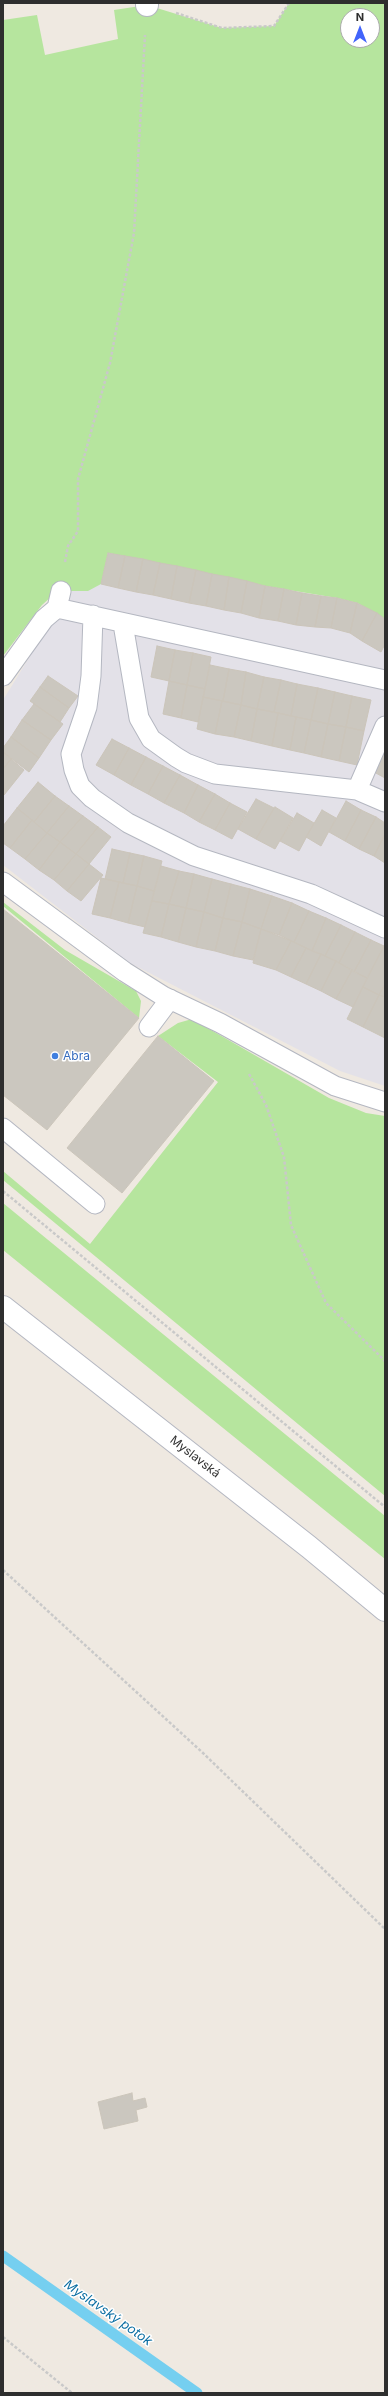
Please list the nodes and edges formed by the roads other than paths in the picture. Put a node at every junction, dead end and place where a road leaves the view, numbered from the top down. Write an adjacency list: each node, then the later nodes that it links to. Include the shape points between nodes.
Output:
1 (93, 615): 2 (lane); 3 (lane, via 59,600); 9 (lane, via 88,699 71,754 80,786 103,808 194,856 311,894)
2 (123, 624): 4 (lane); 6 (lane, via 139,718 151,739 176,757 215,774)
3 (3, 676)
4 (385, 680)
5 (385, 726): 6 (lane)
6 (357, 790): 7 (lane)
7 (385, 802)
8 (3, 882): 10 (lane, via 124,972)
9 (385, 928)
10 (170, 999): 11 (lane); 12 (lane, via 220,1023 335,1086)
11 (149, 1027)
12 (385, 1102)
13 (3, 1128): 14 (lane)
14 (95, 1204)
15 (3, 1307): 16 (street, Myslavská)
16 (385, 1610)

